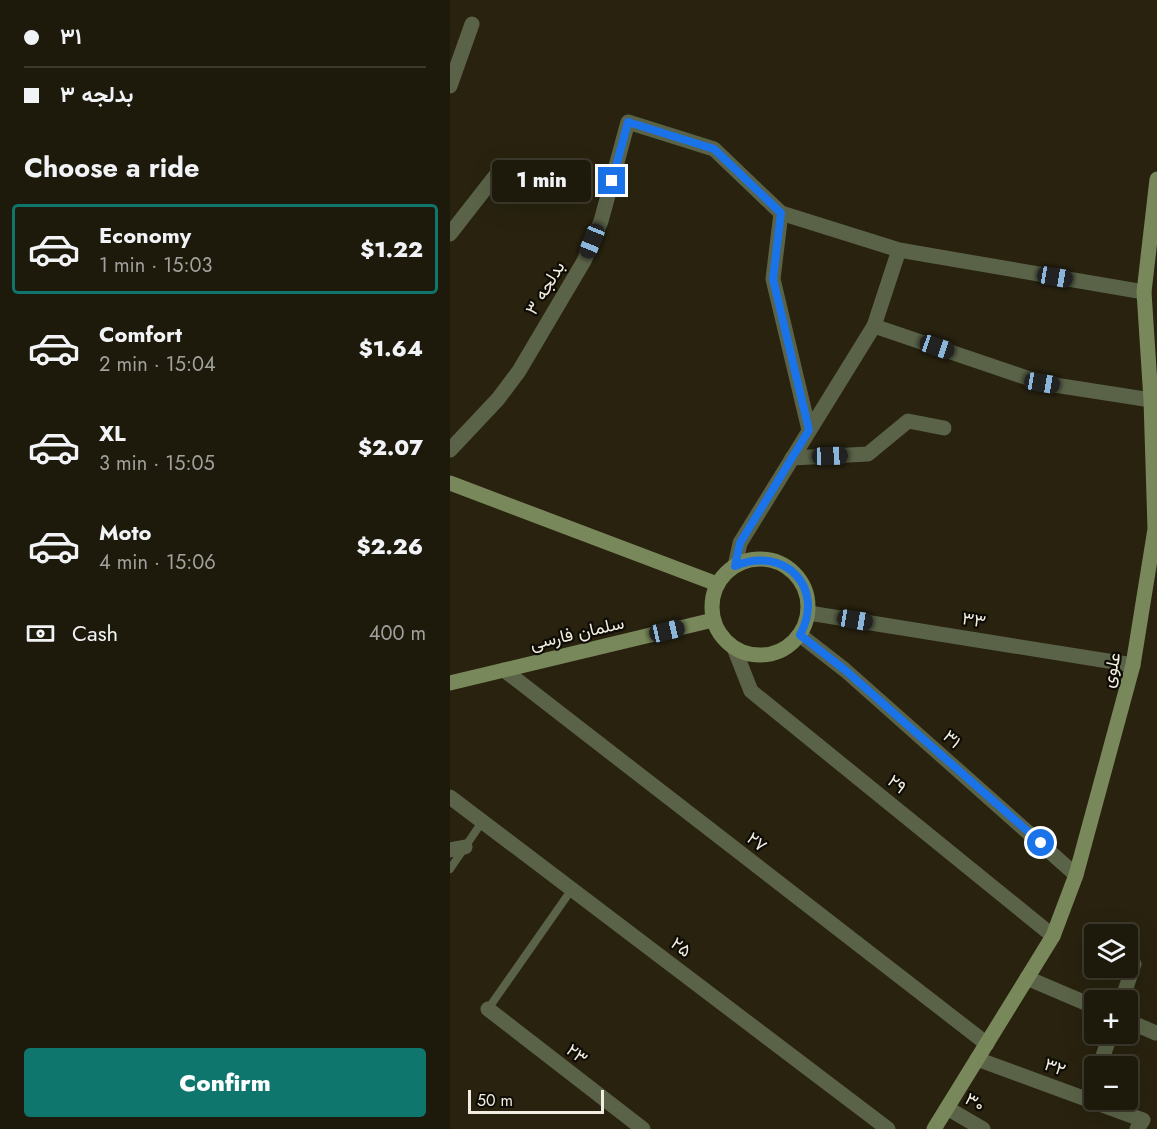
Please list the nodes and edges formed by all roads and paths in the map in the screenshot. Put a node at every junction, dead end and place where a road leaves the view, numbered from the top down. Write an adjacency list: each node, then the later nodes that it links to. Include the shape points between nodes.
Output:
1 (472, 24): 2 (street)
2 (456, 49): 3 (street)
3 (450, 86)
4 (496, 175): 7 (street)
5 (1157, 179): 9 (street, علوی)
6 (781, 213): 8 (street); 13 (street, via 773,279); 14 (street, بدلجه ۳, via 714,149 628,122 601,221 584,261 519,371)
7 (450, 234)
8 (899, 250): 9 (street); 10 (street)
9 (1144, 292): 11 (street, علوی)
10 (874, 326): 11 (street, via 1042,383); 13 (street)
11 (1154, 405): 23 (street, علوی, via 1155,529)
12 (944, 428): 15 (street, via 908,421 868,454)
13 (809, 430): 15 (street)
14 (450, 450)
15 (792, 458): 17 (street, via 740,543)
16 (450, 483): 18 (street)
17 (735, 566): 18 (street); 19 (street, via 765,559 786,567 802,583)
18 (717, 584): 20 (street)
19 (809, 613): 21 (street); 23 (street, ۳۳)
20 (713, 620): 22 (street); 24 (street, سلمان فارسی)
21 (800, 635): 22 (street, via 790,646 762,656); 30 (street, ۳۱, via 845,670)
22 (734, 648): 32 (street, ۲۹, via 751,691)
23 (1133, 665): 30 (street, علوی)
24 (504, 670): 25 (street, سلمان فارسی); 38 (street, ۲۷)
25 (450, 683)
26 (450, 797): 27 (street, ۲۵)
27 (482, 822): 28 (lane); 31 (street, ۲۵)
28 (458, 848): 29 (lane)
29 (450, 869)
30 (1076, 875): 32 (street, علوی)
31 (572, 889): 35 (lane); 42 (street, ۲۵)
32 (1053, 936): 33 (street, علوی)
33 (1027, 978): 34 (street); 38 (street, علوی)
34 (1084, 1002)
35 (488, 1009): 41 (street, ۲۳)
36 (1138, 1025): 37 (street)
37 (1156, 1033)
38 (987, 1044): 39 (street, علوی)
39 (977, 1059): 40 (street, علوی); 45 (street, ۳۲, via 1143,1120)
40 (947, 1108): 43 (street, علوی); 44 (street, ۳۰)
41 (643, 1129)
42 (888, 1129)
43 (934, 1129)
44 (983, 1129)
45 (1137, 1129)

